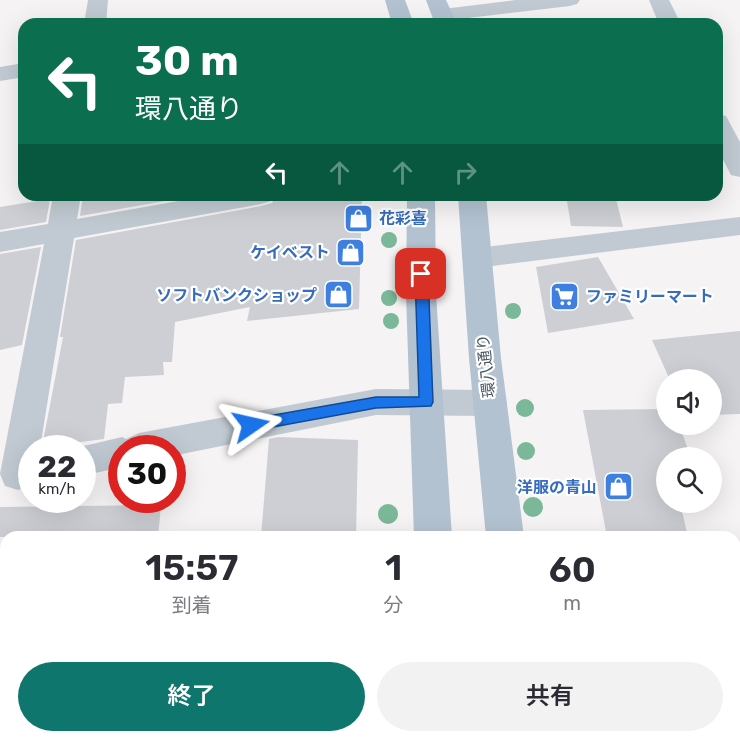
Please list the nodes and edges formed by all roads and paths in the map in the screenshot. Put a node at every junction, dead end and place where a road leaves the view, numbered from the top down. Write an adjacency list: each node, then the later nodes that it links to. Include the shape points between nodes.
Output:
1 (98, 0): 6 (street)
2 (395, 0): 7 (main road)
3 (570, 0): 5 (street)
4 (659, 0): 8 (street)
5 (442, 13)
6 (96, 18)
7 (401, 18)
8 (667, 18)
9 (18, 71): 10 (street)
10 (0, 74)
11 (723, 133): 12 (street)
12 (740, 168)
13 (66, 201): 18 (street)
14 (229, 201): 18 (street)
15 (421, 201): 21 (main road)
16 (472, 201): 20 (main road, 環八通り)
17 (740, 226): 20 (street)
18 (61, 232): 19 (street); 24 (street)
19 (0, 242)
20 (477, 258): 22 (main road, 環八通り)
21 (426, 402): 22 (street); 23 (street, via 376,402); 25 (main road)
22 (490, 404): 26 (main road, 環八通り)
23 (186, 439)
24 (17, 475)
25 (433, 531)
26 (504, 531)

